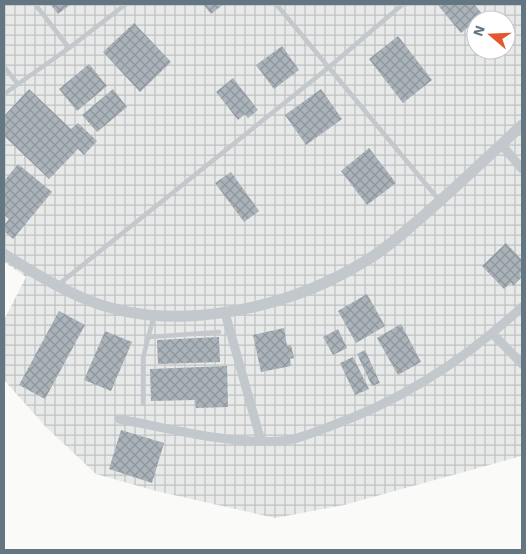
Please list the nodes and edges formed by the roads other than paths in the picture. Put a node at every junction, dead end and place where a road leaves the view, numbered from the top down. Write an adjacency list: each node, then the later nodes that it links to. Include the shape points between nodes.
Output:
1 (34, 4): 5 (lane)
2 (126, 4): 5 (lane)
3 (276, 4): 7 (lane)
4 (403, 4): 7 (lane)
5 (69, 48): 8 (lane)
6 (4, 67): 8 (lane)
7 (328, 68): 13 (lane); 15 (lane)
8 (18, 84): 9 (lane)
9 (4, 94)
10 (522, 125): 11 (street)
11 (501, 144): 12 (street); 13 (street)
12 (522, 169)
13 (440, 201): 17 (street, via 362,264 316,286)
14 (4, 254): 15 (street)
15 (58, 285): 18 (street, via 90,301)
16 (522, 307): 20 (street)
17 (225, 313): 18 (street); 25 (street)
18 (154, 314): 21 (lane)
19 (219, 332): 21 (lane)
20 (492, 333): 22 (street); 25 (street, via 441,373 353,418 306,435 281,441)
21 (149, 337): 23 (lane, via 143,358)
22 (522, 364)
23 (143, 404)
24 (119, 419): 25 (street)
25 (261, 441)

